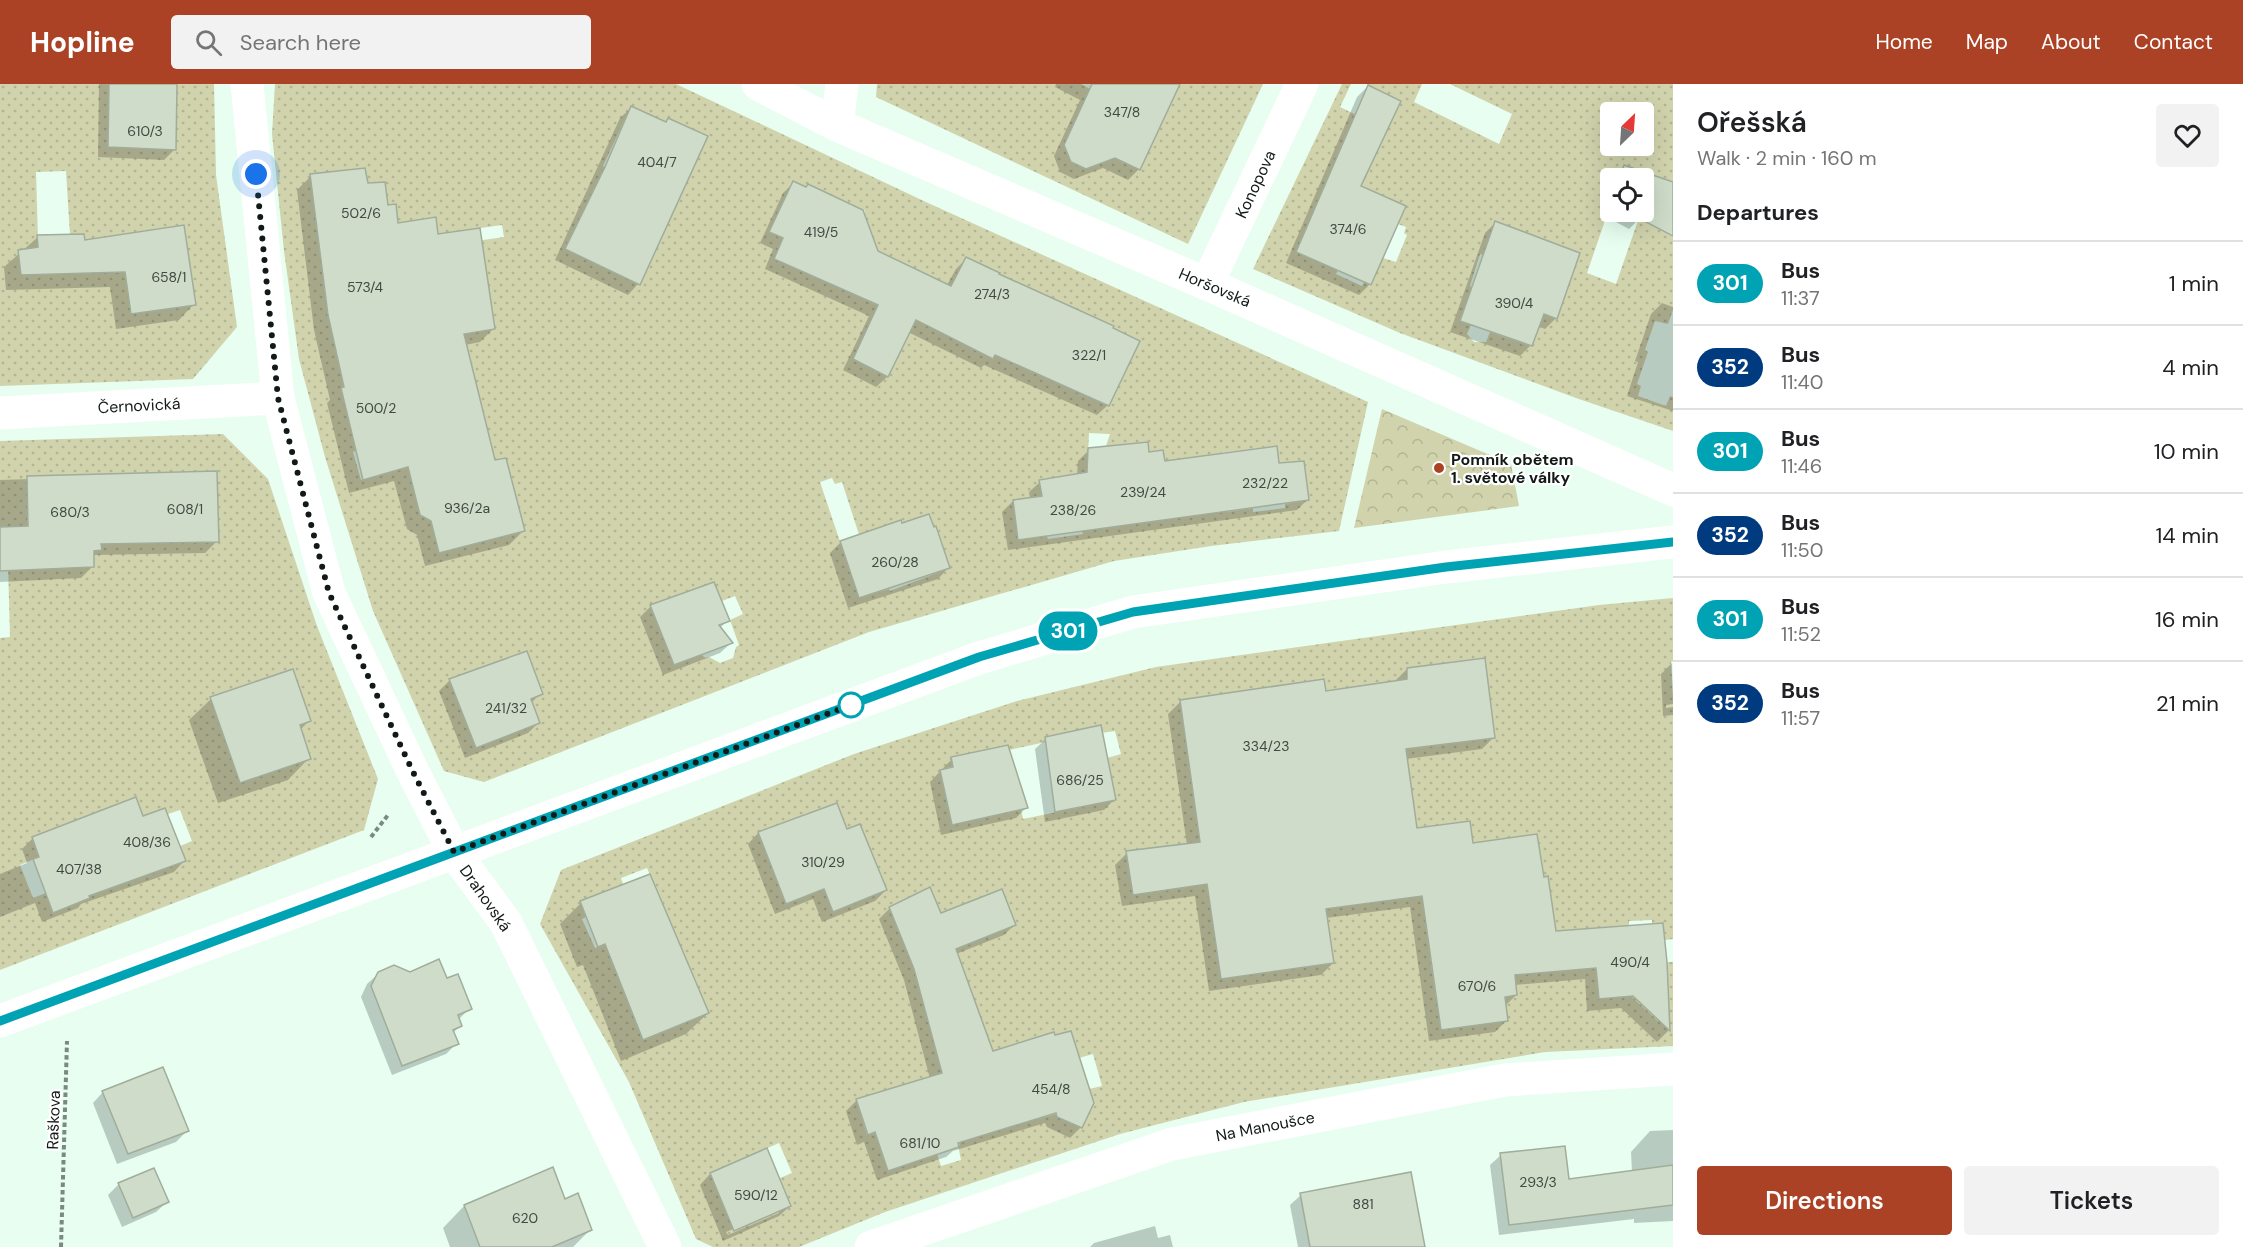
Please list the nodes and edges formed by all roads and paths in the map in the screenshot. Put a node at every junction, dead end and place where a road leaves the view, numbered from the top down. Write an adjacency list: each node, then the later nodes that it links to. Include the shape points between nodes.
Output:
1 (247, 84): 7 (street, Drahovská)
2 (758, 84): 5 (street, Horšovská)
3 (842, 84): 5 (street)
4 (1302, 84): 6 (street, Konopova)
5 (837, 125): 6 (street, Horšovská)
6 (1207, 284): 9 (street, Horšovská)
7 (278, 398): 8 (street, Černovická); 11 (street, Drahovská, via 329,593)
8 (0, 413)
9 (1673, 489)
10 (1673, 542): 11 (street, via 1446,567 1133,612 979,657)
11 (454, 852): 12 (street); 16 (street, Drahovská, via 506,923)
12 (69, 994): 13 (street); 15 (path, Raškova)
13 (0, 1021)
14 (1673, 1069): 17 (street, Na Manoušce, via 1505,1080 1172,1144)
15 (61, 1247)
16 (665, 1247)
17 (871, 1247)

